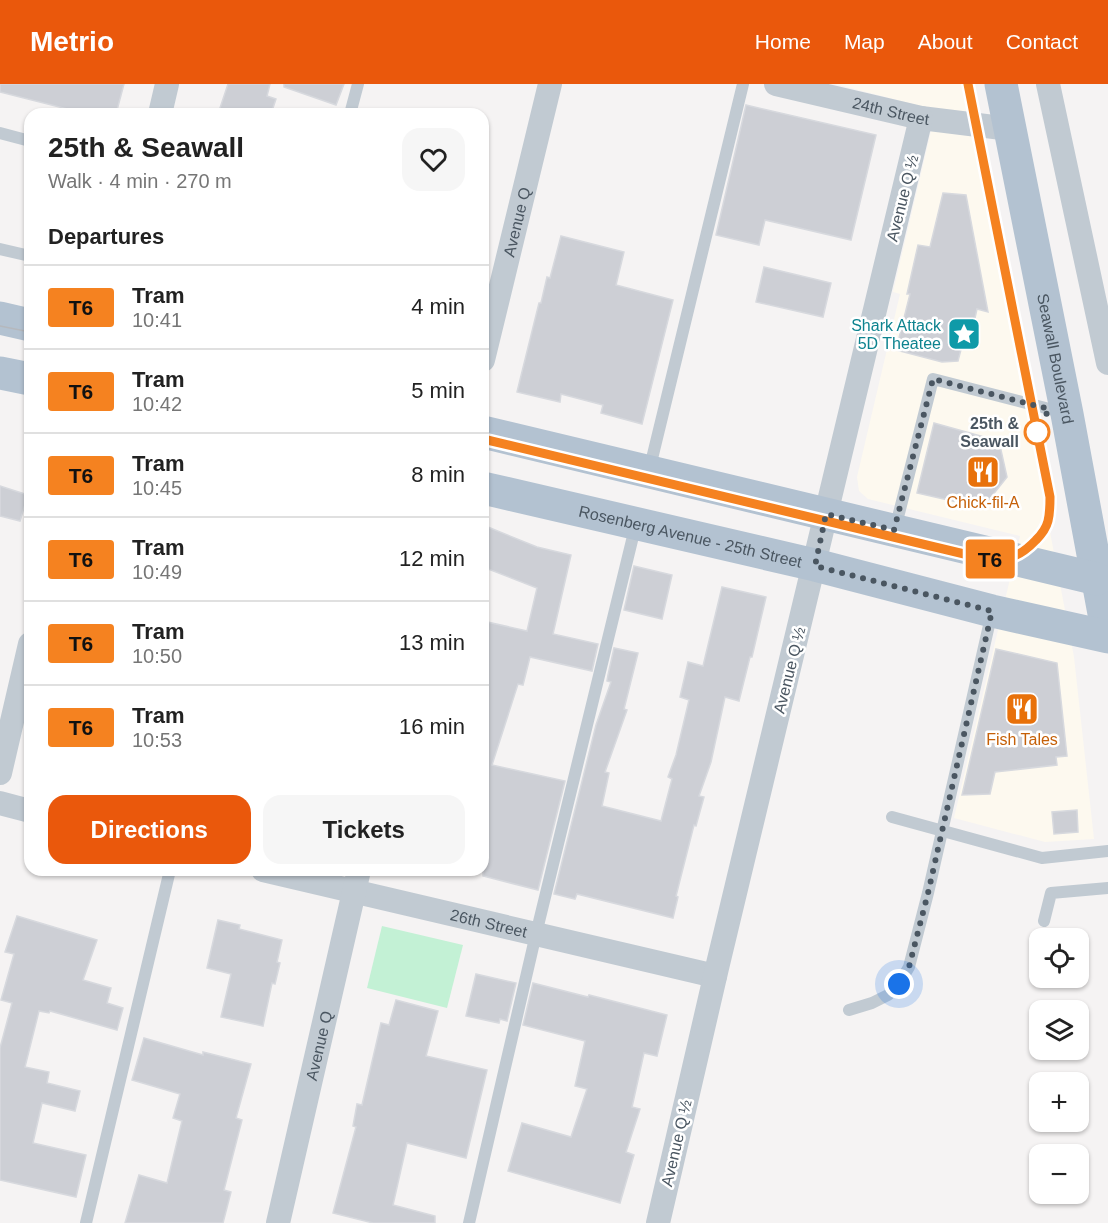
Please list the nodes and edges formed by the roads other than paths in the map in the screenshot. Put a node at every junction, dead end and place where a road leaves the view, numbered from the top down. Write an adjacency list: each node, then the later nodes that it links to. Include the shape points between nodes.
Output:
1 (167, 84): 8 (street)
2 (358, 84): 9 (lane)
3 (550, 84): 18 (street, Avenue Q)
4 (743, 84): 24 (lane)
5 (776, 84): 10 (street, 24th Street)
6 (1001, 84): 11 (main road, Seawall Boulevard)
7 (1048, 84): 19 (street)
8 (161, 108)
9 (352, 108)
10 (921, 118): 11 (street, 24th Street); 26 (street, Avenue Q ½)
11 (1010, 129): 22 (main road, Seawall Boulevard)
12 (0, 133): 13 (lane)
13 (24, 139)
14 (0, 249): 15 (lane)
15 (24, 255)
16 (0, 318): 17 (main road)
17 (24, 324)
18 (489, 335)
19 (1108, 363)
20 (0, 373): 21 (main road)
21 (24, 378)
22 (1067, 414): 28 (lane, via 933,379); 30 (main road, Seawall Boulevard)
23 (489, 433): 24 (main road)
24 (649, 472): 26 (main road)
25 (489, 489): 27 (main road, Rosenberg Avenue - 25th Street)
26 (826, 514): 28 (main road); 29 (street, Avenue Q ½)
27 (636, 523): 29 (main road, Rosenberg Avenue - 25th Street); 45 (lane)
28 (894, 530): 30 (main road)
29 (815, 566): 31 (main road, Rosenberg Avenue - 25th Street); 46 (street, Avenue Q ½)
30 (1097, 579): 32 (main road, Seawall Boulevard)
31 (992, 611): 32 (main road, Rosenberg Avenue - 25th Street); 38 (lane)
32 (1108, 636)
33 (24, 670): 34 (street)
34 (0, 773)
35 (0, 803): 36 (street)
36 (24, 809)
37 (892, 817): 38 (lane)
38 (941, 831): 39 (lane, via 1042,858); 47 (lane, via 909,967 888,995)
39 (1108, 851)
40 (169, 876): 48 (lane)
41 (319, 876): 42 (street, 26th Street)
42 (356, 880): 45 (street, 26th Street); 49 (street, Avenue Q)
43 (1108, 888): 44 (lane, via 1051,893)
44 (1044, 921)
45 (536, 934): 46 (street, 26th Street); 50 (lane)
46 (715, 976): 51 (street, Avenue Q ½)
47 (849, 1010)
48 (86, 1223)
49 (278, 1223)
50 (469, 1223)
51 (658, 1223)

